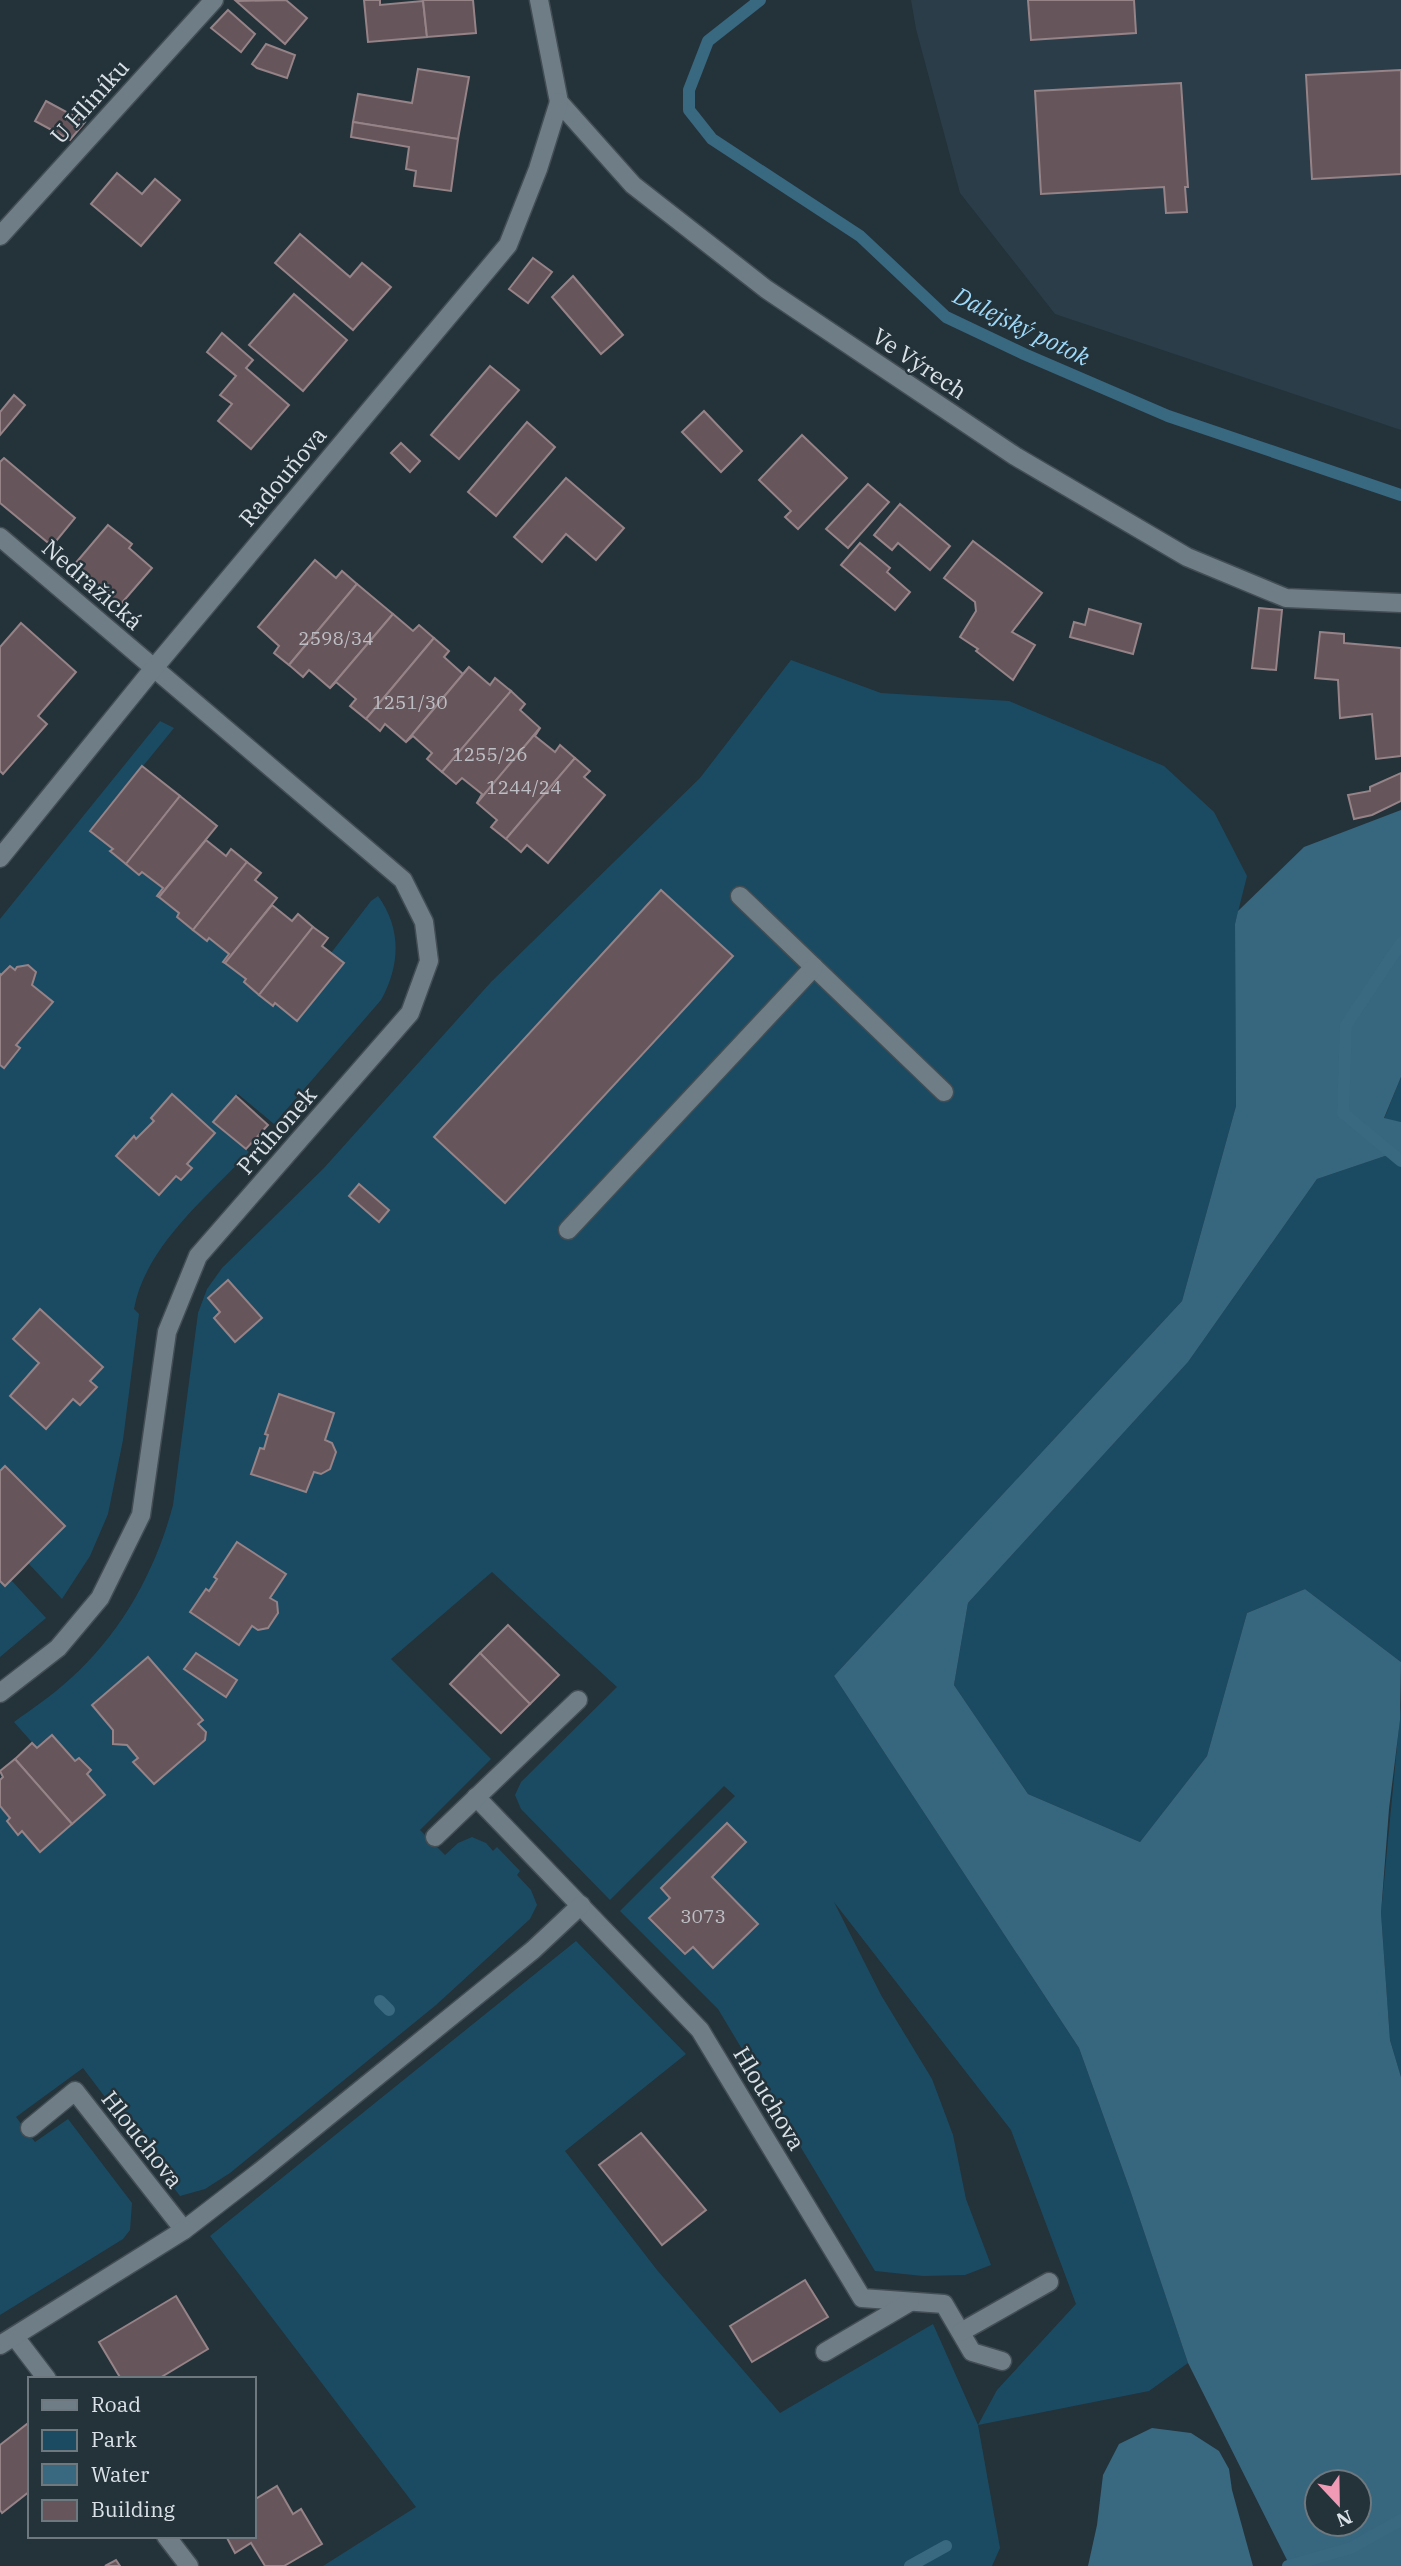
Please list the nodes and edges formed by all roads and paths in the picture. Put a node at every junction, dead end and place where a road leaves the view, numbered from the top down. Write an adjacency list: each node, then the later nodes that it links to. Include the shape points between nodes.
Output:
1 (214, 0): 4 (street, U Hliníku)
2 (539, 0): 3 (street)
3 (559, 102): 6 (street, Ve Výrech, via 633,185 766,289 1015,456 1187,556 1286,598); 7 (street, Radouňova, via 508,245)
4 (0, 236)
5 (0, 537): 7 (street, Nedražická)
6 (1401, 603)
7 (153, 668): 8 (street, Radouňova); 13 (street, Průhonek, via 403,880 424,922 429,961 410,1013 198,1256 167,1332 141,1515 100,1598 58,1648)
8 (0, 858)
9 (740, 896): 10 (street)
10 (814, 967): 11 (street); 12 (street)
11 (944, 1092)
12 (568, 1230)
13 (0, 1693)
14 (578, 1700): 15 (street)
15 (476, 1797): 16 (street); 17 (street, Hlouchova)
16 (435, 1837)
17 (581, 1905): 19 (street, via 533,1950); 21 (street, Hlouchova, via 700,2030 862,2298)
18 (30, 2128): 19 (street, Hlouchova, via 75,2091)
19 (184, 2230): 23 (street)
20 (1049, 2282): 22 (street)
21 (910, 2302): 22 (street, Hlouchova, via 944,2304); 24 (street)
22 (961, 2332): 25 (street, Hlouchova, via 972,2352)
23 (8, 2341): 26 (street)
24 (825, 2352)
25 (1002, 2361)
26 (45, 2377)
27 (168, 2538): 28 (street)
28 (189, 2566)

